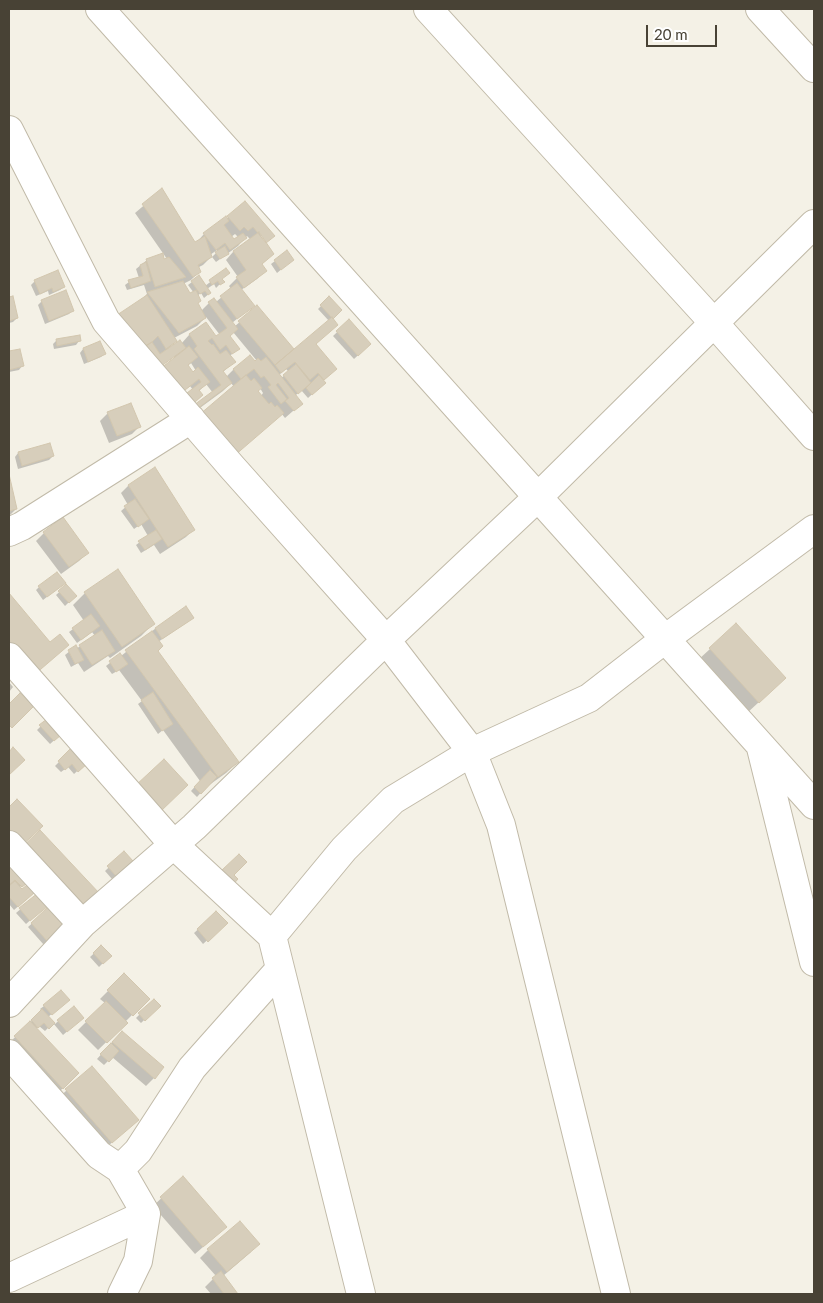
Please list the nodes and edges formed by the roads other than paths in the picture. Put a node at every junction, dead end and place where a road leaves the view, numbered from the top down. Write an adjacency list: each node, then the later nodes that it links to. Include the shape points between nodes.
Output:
1 (100, 9): 10 (street)
2 (428, 9): 7 (street)
3 (760, 9): 4 (street)
4 (814, 68)
5 (9, 130): 8 (street, via 106,321)
6 (814, 224): 7 (street)
7 (714, 323): 9 (street); 10 (street)
8 (191, 419): 12 (street); 14 (street)
9 (814, 436)
10 (538, 497): 13 (street); 14 (street)
11 (814, 529): 13 (street)
12 (9, 532)
13 (665, 639): 16 (street); 17 (street, via 589,698)
14 (386, 640): 17 (street); 20 (street)
15 (9, 657): 20 (street)
16 (760, 744): 18 (street); 23 (street)
17 (472, 752): 22 (street, via 393,800 344,849); 32 (street, via 501,825)
18 (814, 805)
19 (9, 845): 21 (street)
20 (174, 845): 21 (street); 22 (street)
21 (82, 924): 25 (street)
22 (272, 936): 24 (street)
23 (814, 962)
24 (280, 969): 27 (street, via 192,1068 138,1152); 31 (street)
25 (9, 1003)
26 (9, 1054): 27 (street, via 98,1155)
27 (120, 1169): 28 (street)
28 (146, 1214): 29 (street); 30 (street, via 138,1261)
29 (9, 1278)
30 (122, 1294)
31 (361, 1294)
32 (616, 1294)

